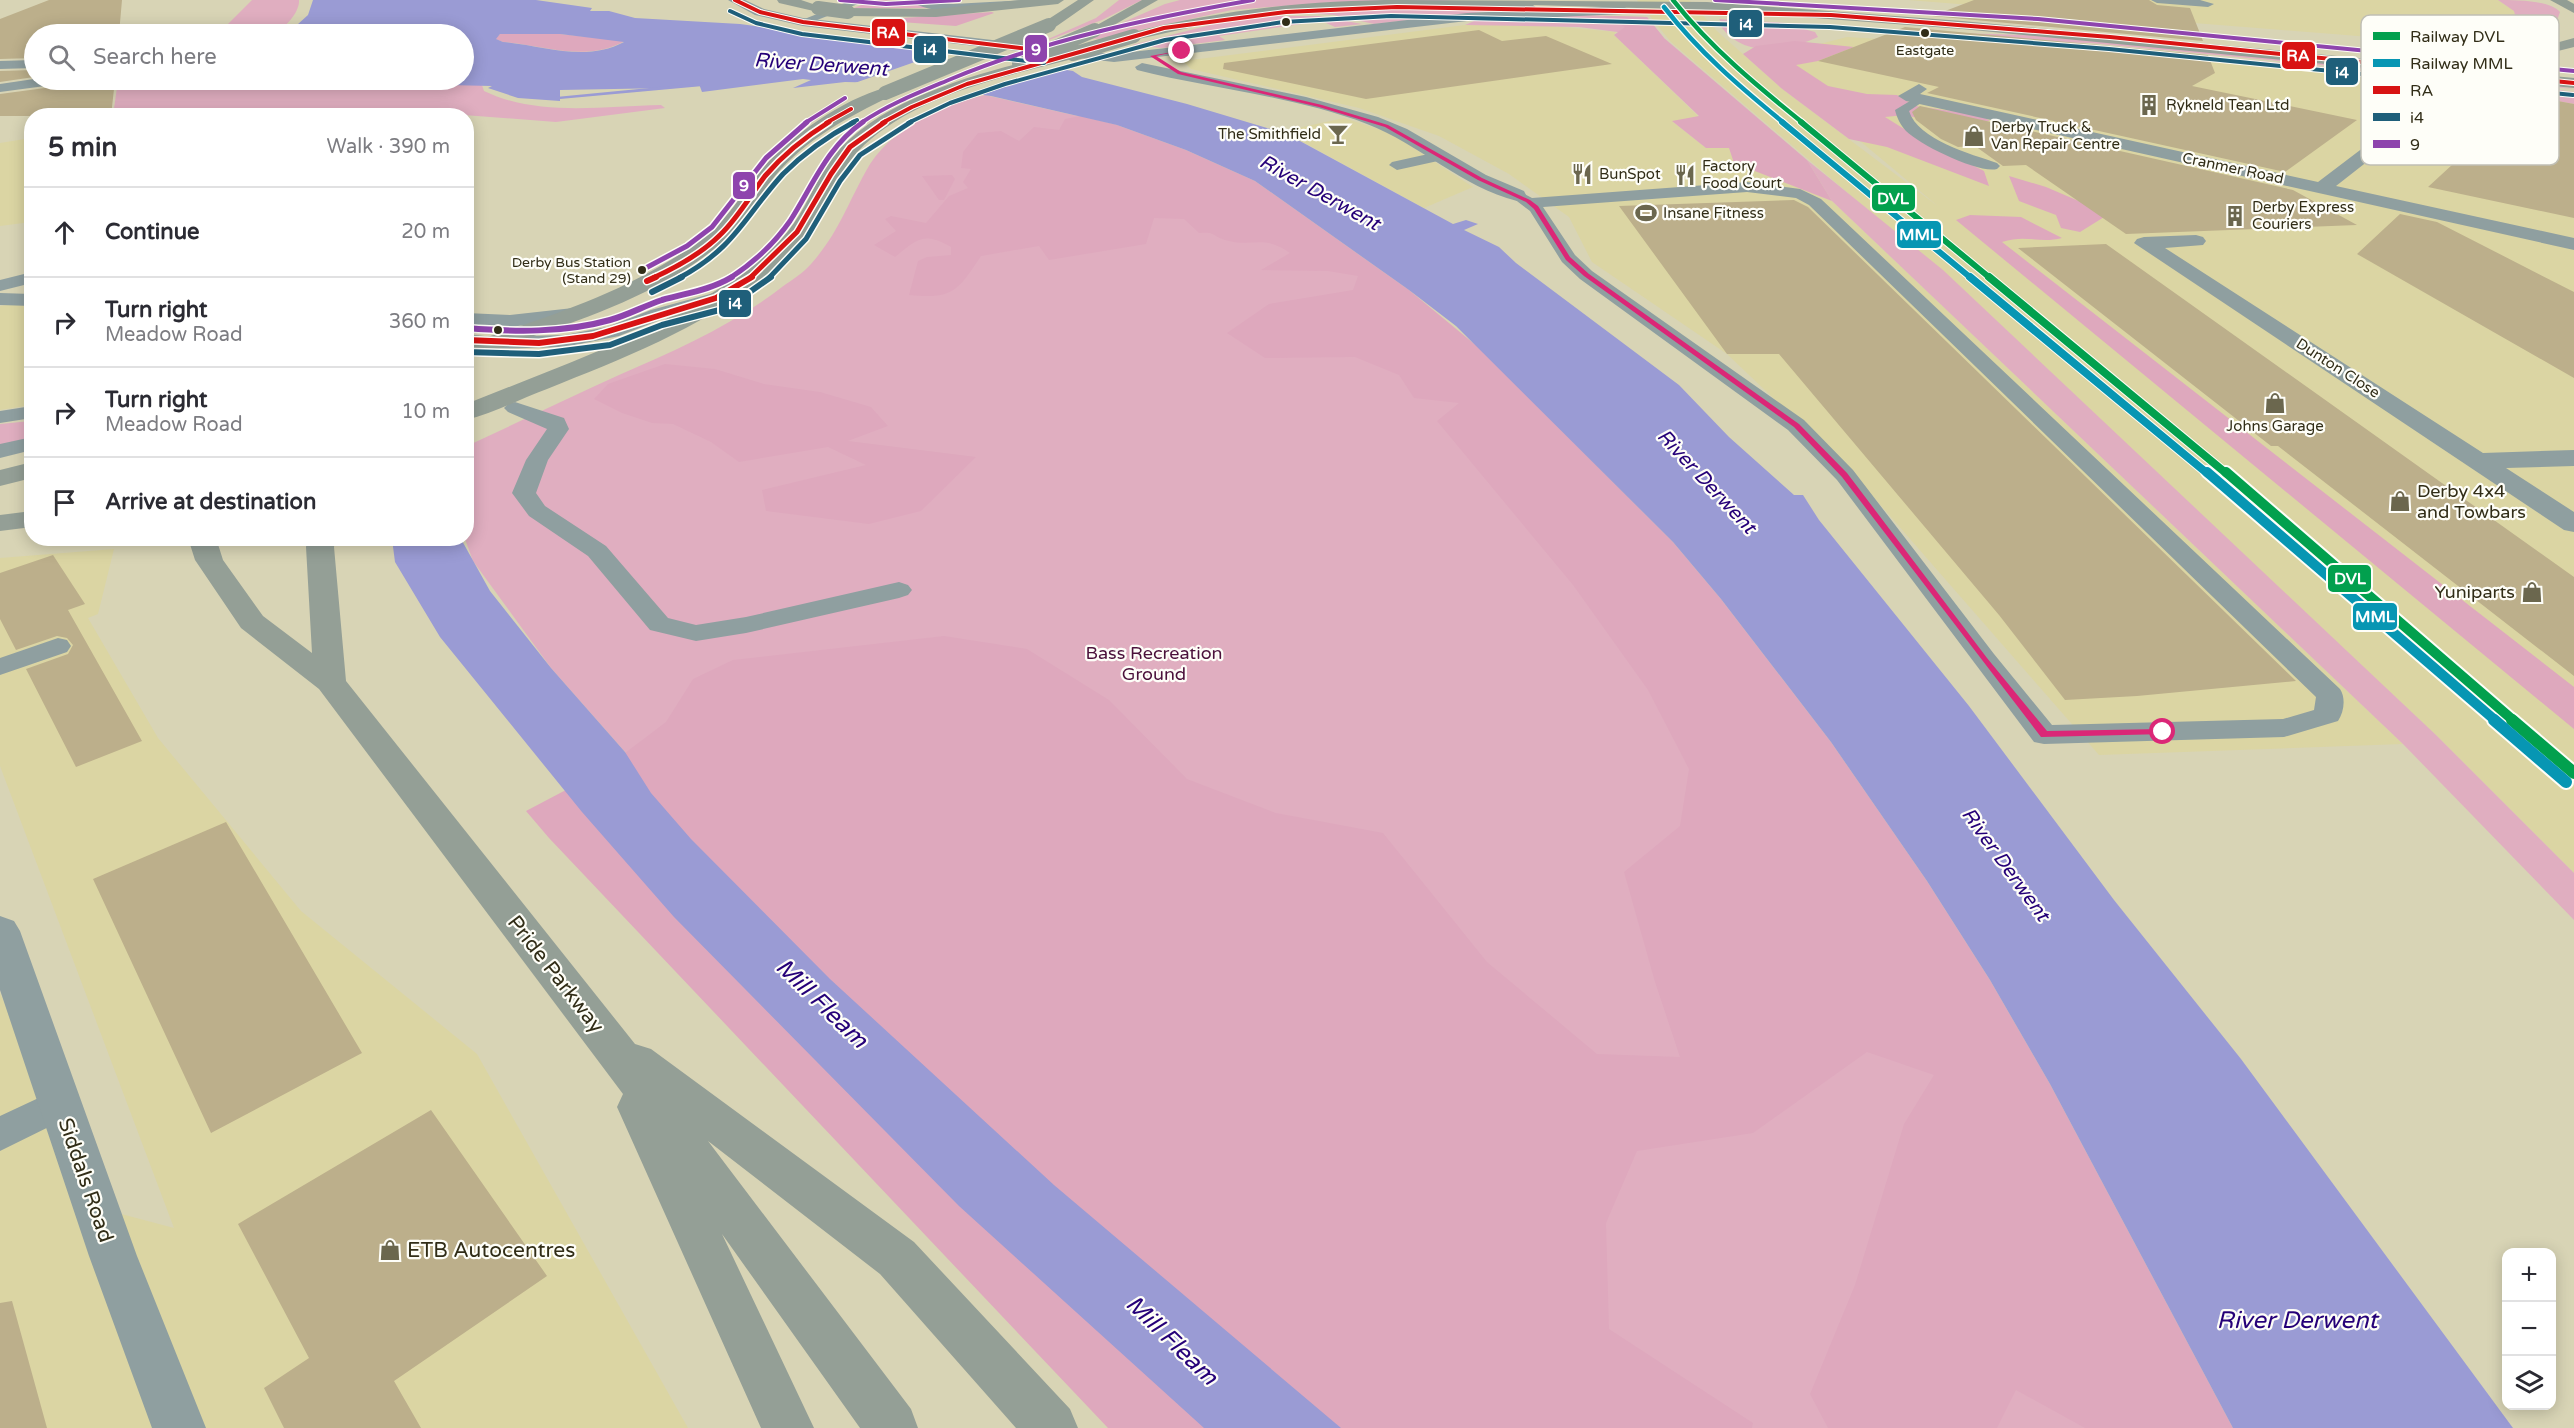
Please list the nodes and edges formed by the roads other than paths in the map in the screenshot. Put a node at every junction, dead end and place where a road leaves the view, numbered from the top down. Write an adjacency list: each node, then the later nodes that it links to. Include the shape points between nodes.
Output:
1 (735, 0): 18 (street, via 760,12)
2 (784, 0): 6 (main road, bridge, via 848,12 936,13)
3 (862, 0): 18 (lane)
4 (916, 0): 5 (lane, via 951,6)
5 (1020, 0)
6 (1058, 0)
7 (1087, 0): 50 (main road, bridge, via 1049,25 830,120 770,171 726,229 692,257)
8 (1152, 0): 31 (main road, bridge)
9 (1506, 0): 16 (main road, via 1707,6)
10 (1782, 0): 17 (main road)
11 (2157, 0): 13 (lane)
12 (2557, 0): 14 (highway)
13 (2212, 5)
14 (2574, 9)
15 (1623, 10): 16 (main road); 24 (street, via 1467,17); 31 (main road, bridge, via 1401,5 1288,8 1202,20)
16 (1828, 15): 25 (main road)
17 (2042, 19): 20 (main road); 22 (main road)
18 (803, 22): 23 (street)
19 (2574, 42): 21 (main road)
20 (2361, 43)
21 (2559, 48)
22 (2361, 50)
23 (1087, 56): 24 (street); 30 (street)
24 (1152, 56): 30 (street)
25 (2361, 62)
26 (24, 64): 27 (lane)
27 (0, 65)
28 (2559, 69): 29 (main road)
29 (2574, 70)
30 (1180, 73): 37 (street, via 1372,120)
31 (992, 75): 47 (main road, via 933,99 860,138 831,172 805,222 786,245)
32 (2559, 82): 33 (main road)
33 (2574, 83)
34 (24, 85): 35 (lane)
35 (0, 88)
36 (1919, 94): 40 (lane, via 1902,110 1907,124 1926,139); 41 (street, Cranmer Road)
37 (1442, 156): 39 (lane); 42 (street)
38 (2361, 158): 41 (street)
39 (1397, 165)
40 (1992, 166)
41 (2323, 188): 44 (street, Cranmer Road)
42 (1524, 199): 42 (lane, via 1568,258 1586,275 1796,425 1845,475 2044,735 2284,728 2328,716 2330,695 1815,202 1800,194 1747,187)
43 (2196, 241): 64 (street, Dunton Close, via 2144,243)
44 (2574, 244)
45 (24, 271): 46 (lane)
46 (0, 284)
47 (721, 297): 53 (lane, via 658,314 612,332 565,341); 54 (main road)
48 (0, 299): 49 (lane)
49 (24, 300)
50 (573, 314): 51 (lane, via 510,321); 53 (main road)
51 (474, 319)
52 (474, 341): 53 (lane)
53 (493, 343): 55 (main road)
54 (629, 348): 56 (main road); 57 (main road)
55 (474, 349)
56 (515, 408): 60 (main road); 73 (lane, via 556,423 558,429 537,460 524,493 537,511 597,551 659,624 696,633)
57 (474, 410)
58 (24, 413): 59 (lane)
59 (0, 417)
60 (474, 428)
61 (24, 445): 62 (lane)
62 (0, 451)
63 (2574, 458): 64 (street)
64 (2481, 461): 70 (street, Dunton Close)
65 (24, 473): 67 (main road)
66 (24, 478): 67 (main road)
67 (0, 480)
68 (24, 520): 69 (main road)
69 (0, 522)
70 (2574, 524)
71 (205, 546): 76 (main road, Pride Parkway, via 209,560 252,622)
72 (320, 546): 76 (main road)
73 (899, 590)
74 (58, 646): 75 (lane)
75 (0, 667)
76 (330, 682): 78 (main road, Pride Parkway)
77 (0, 930): 79 (street, Siddals Road)
78 (608, 1041): 82 (main road); 83 (main road, Pride Parkway); 84 (main road, via 897,1258)
79 (60, 1104): 80 (lane); 81 (street, Siddals Road)
80 (0, 1134)
81 (179, 1428)
82 (788, 1428)
83 (892, 1428)
84 (1051, 1428)

